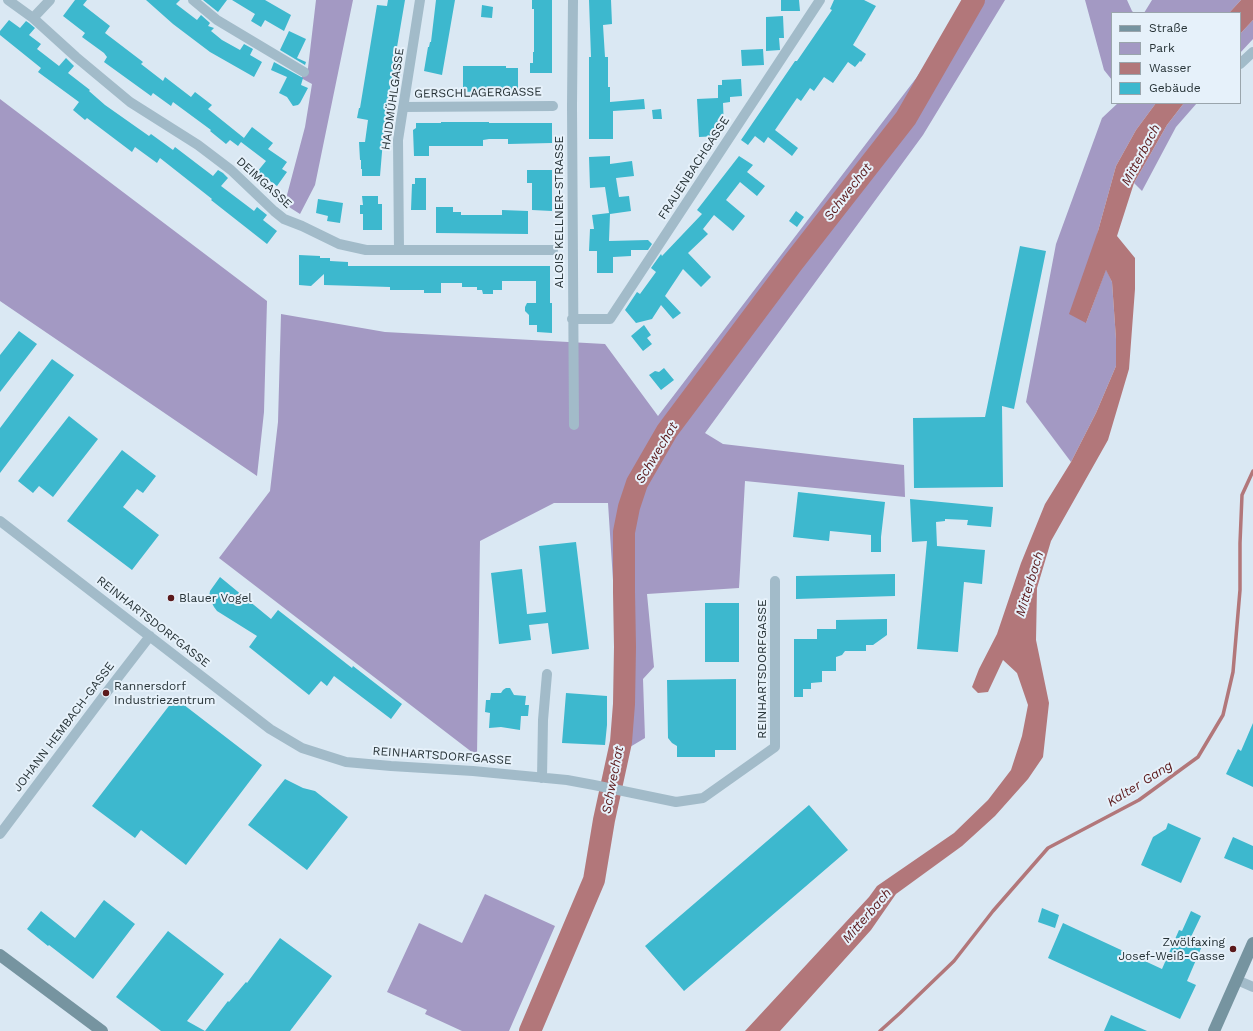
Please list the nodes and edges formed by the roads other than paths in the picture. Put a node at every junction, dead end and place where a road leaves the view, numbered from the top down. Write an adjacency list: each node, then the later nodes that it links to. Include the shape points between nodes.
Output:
1 (8, 0): 7 (street, DEIMGASSE)
2 (50, 0): 7 (street)
3 (193, 0): 10 (street, via 217,20)
4 (420, 0): 12 (street, HAIDMÜHLGASSE)
5 (573, 0): 15 (street, ALOIS KELLNER-STRASSE)
6 (820, 0): 15 (street, FRAUENBACHGASSE, via 610,319)
7 (34, 18): 13 (street, DEIMGASSE, via 130,102 231,170 284,219 339,244 366,250)
8 (1253, 52): 9 (street)
9 (1241, 63)
10 (304, 72)
11 (553, 106): 12 (street, GERSCHLAGERGASSE)
12 (404, 107): 13 (street, HAIDMÜHLGASSE, via 398,140)
13 (398, 250): 14 (street, DEIMGASSE)
14 (553, 250)
15 (572, 319): 16 (street, ALOIS KELLNER-STRASSE)
16 (574, 425)
17 (0, 521): 19 (street, REINHARTSDORFGASSE)
18 (775, 582): 21 (street, REINHARTSDORFGASSE, via 775,747 703,798 676,802 594,784)
19 (150, 636): 21 (street, REINHARTSDORFGASSE, via 270,729 302,748 346,762); 22 (street, JOHANN HEMBACH-GASSE)
20 (547, 674): 21 (street)
21 (542, 778)
22 (0, 834)
23 (1253, 943): 25 (street)
24 (0, 955): 27 (street)
25 (1237, 980): 26 (street); 28 (street)
26 (1253, 987)
27 (102, 1031)
28 (1214, 1031)

